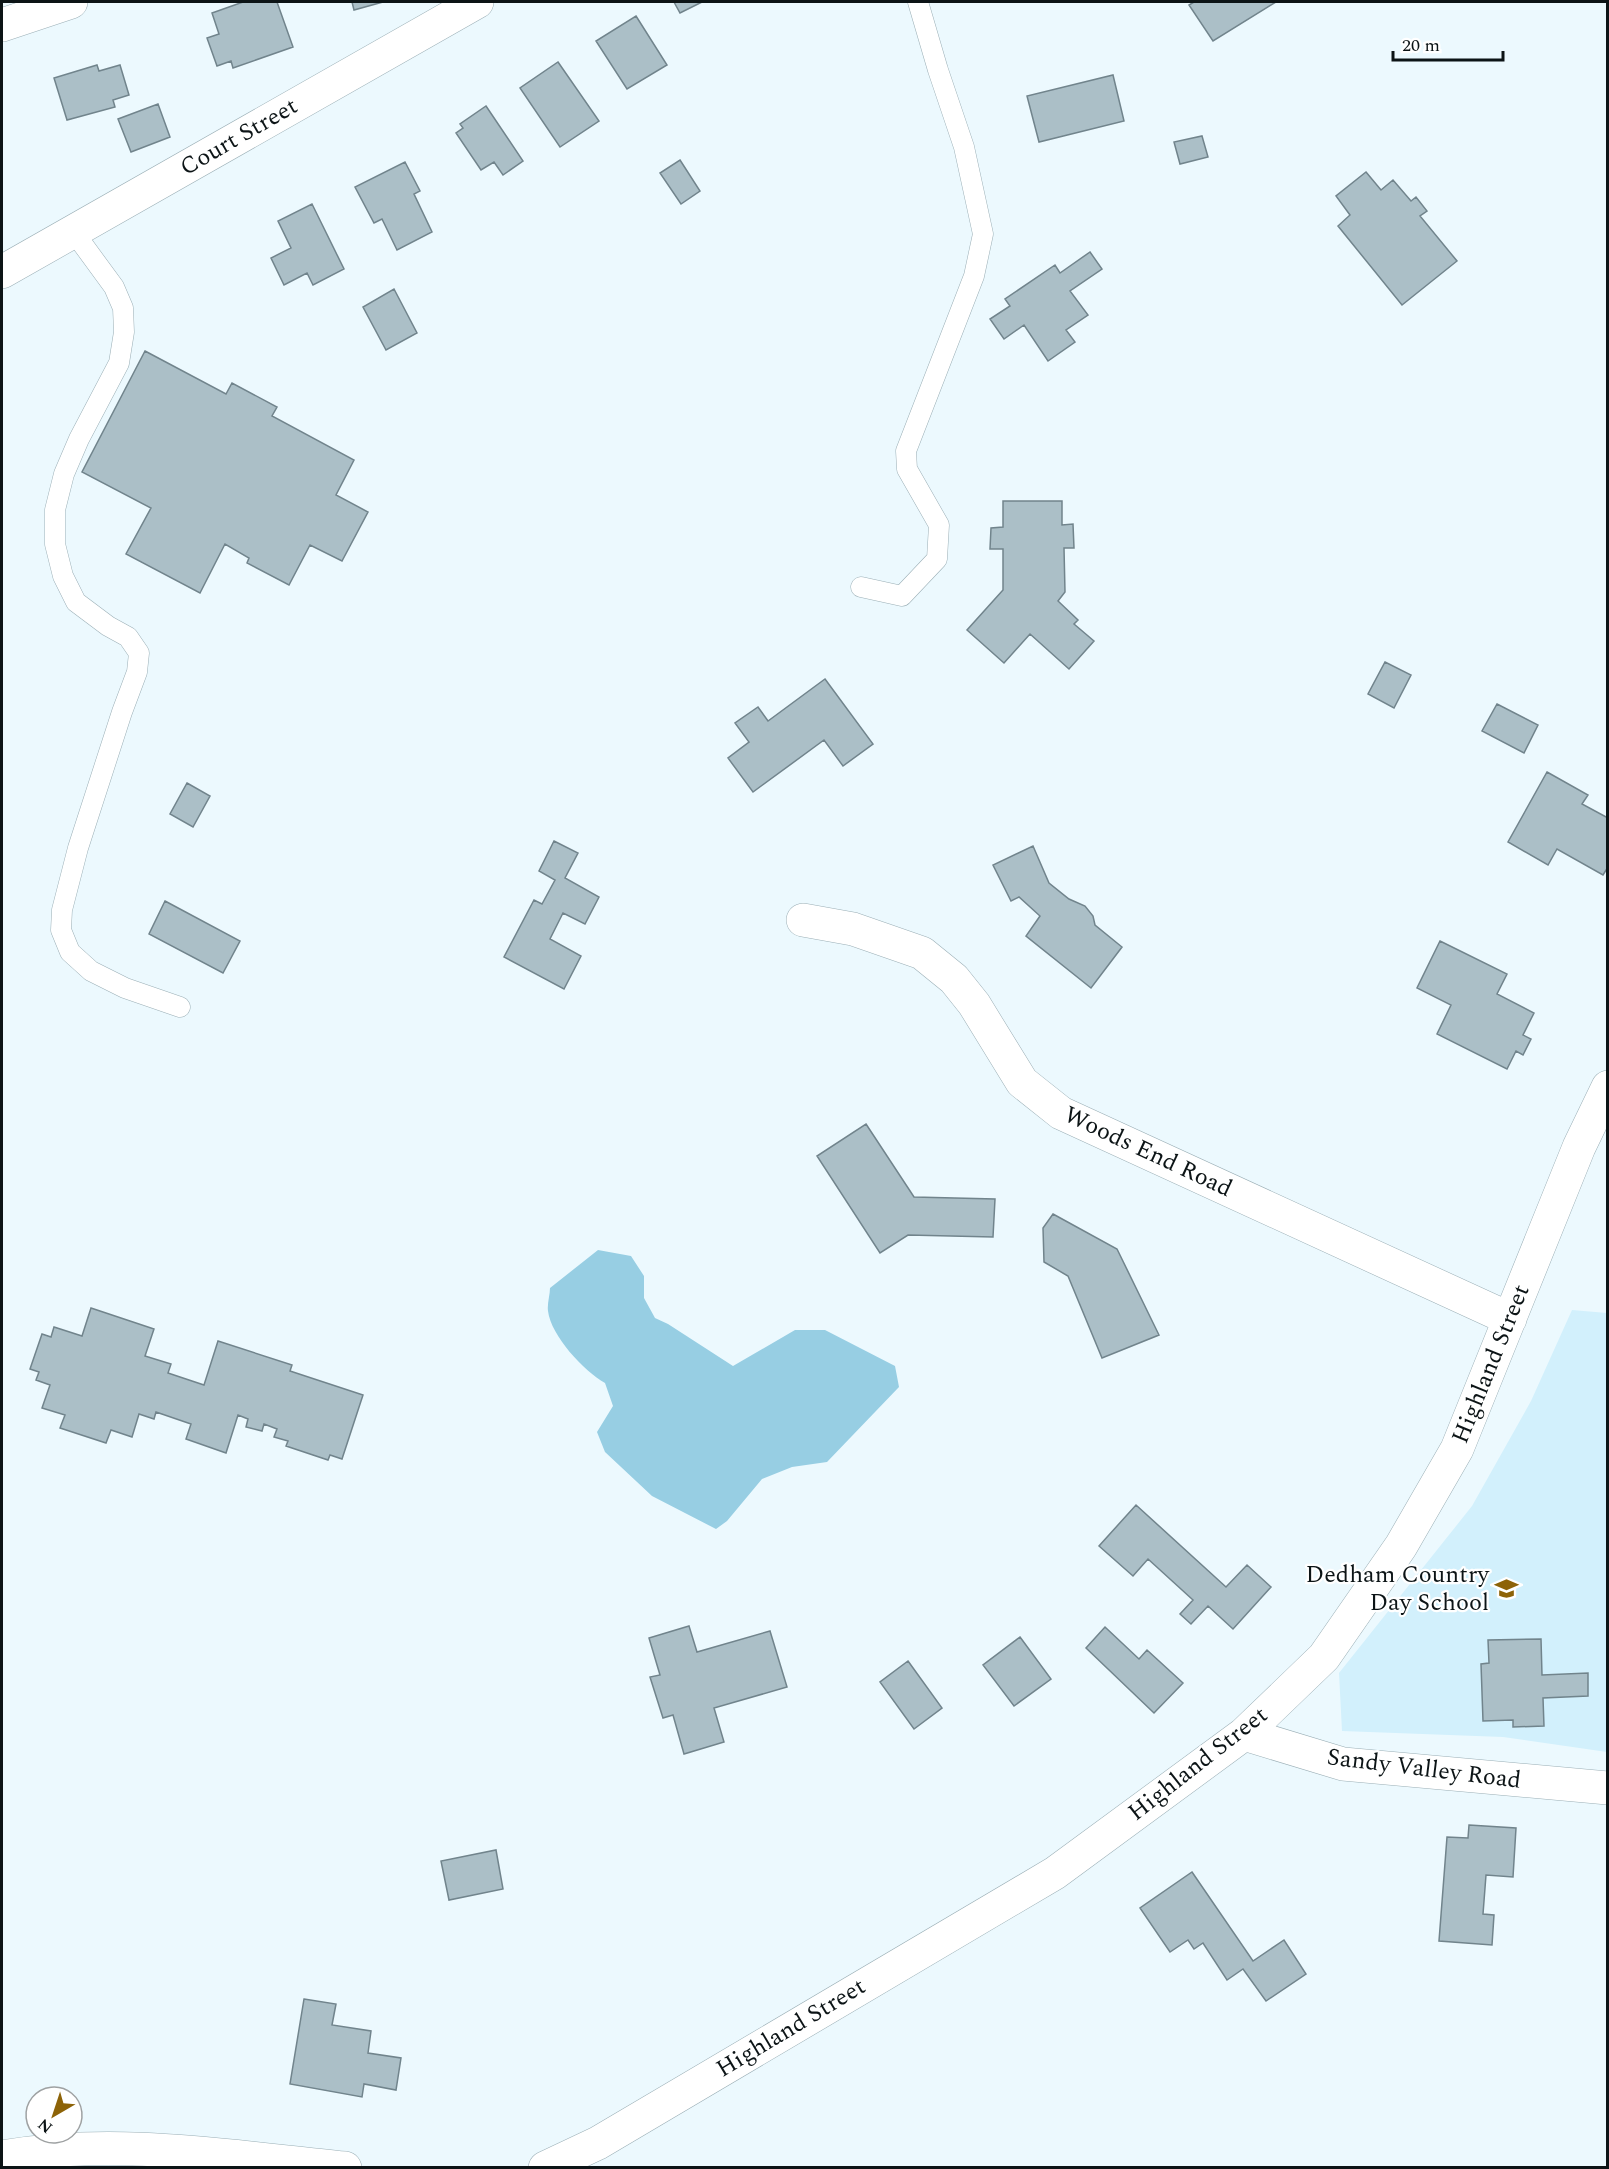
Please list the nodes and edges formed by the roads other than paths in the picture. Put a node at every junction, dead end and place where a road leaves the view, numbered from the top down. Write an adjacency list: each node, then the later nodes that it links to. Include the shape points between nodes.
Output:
1 (71, 2): 4 (street)
2 (477, 2): 5 (street, Court Street)
3 (918, 2): 7 (lane, via 964,147 983,234 974,276 906,451 907,469 939,525 938,559 902,597)
4 (2, 25)
5 (73, 231): 6 (street, Court Street); 9 (lane, via 114,286 123,308 124,332 119,363 64,474 56,510 56,544 63,576 76,602 128,637 139,653 137,672 78,848 62,910 61,930 70,952 91,971 125,988)
6 (2, 272)
7 (861, 587)
8 (802, 920): 11 (street, Woods End Road, via 853,929 922,953 954,979 974,1004 1022,1082 1061,1113)
9 (180, 1006)
10 (1608, 1087): 11 (street, Highland Street, via 1579,1147)
11 (1509, 1319): 12 (street, Highland Street, via 1457,1449 1401,1546 1324,1657)
12 (1244, 1734): 13 (street, Sandy Valley Road, via 1343,1764); 16 (street, Highland Street, via 1055,1873 598,2143)
13 (1608, 1788)
14 (2, 2157): 15 (street, via 54,2150 144,2149)
15 (345, 2168)
16 (545, 2168)

